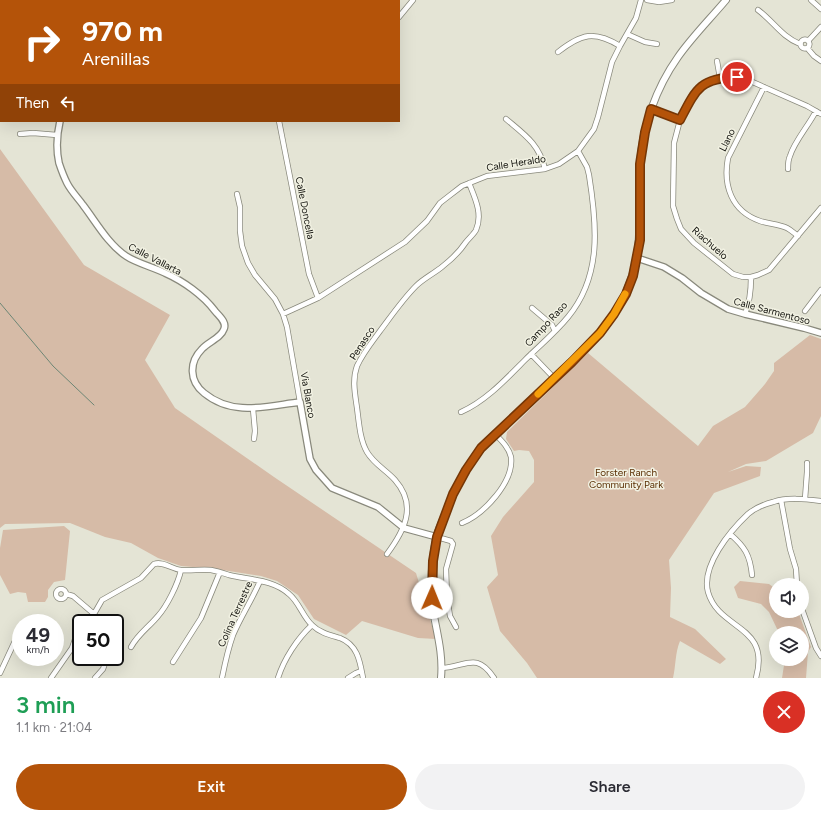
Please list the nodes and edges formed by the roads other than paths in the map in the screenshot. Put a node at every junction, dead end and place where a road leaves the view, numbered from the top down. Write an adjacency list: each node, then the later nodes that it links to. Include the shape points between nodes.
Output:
1 (413, 0): 9 (street)
2 (641, 0): 11 (street, Calle Heraldo, via 636,18)
3 (647, 0): 4 (street)
4 (672, 0)
5 (726, 0): 22 (main road, via 679,56 663,80)
6 (811, 0): 7 (street)
7 (821, 9)
8 (758, 10): 14 (street, via 784,36)
9 (400, 16)
10 (821, 27): 12 (street)
11 (627, 34): 13 (street); 15 (street, Calle Heraldo)
12 (808, 41): 14 (street, via 804,40); 16 (street)
13 (657, 44)
14 (800, 44): 16 (street, via 803,49)
15 (620, 46): 17 (street, via 601,38 586,36 577,38); 31 (street, Calle Heraldo, via 612,62 598,117)
16 (808, 49): 19 (street)
17 (558, 52)
18 (717, 61): 20 (street)
19 (821, 61)
20 (720, 78): 21 (street, Riachuelo, via 737,77); 26 (street, Riachuelo, via 699,88)
21 (764, 87): 23 (street, Riachuelo); 37 (street, Llano, via 728,158 726,184 739,207 748,215 787,228)
22 (651, 109): 26 (street); 38 (main road, via 640,164)
23 (816, 111): 24 (street, Riachuelo); 33 (street, via 789,157)
24 (821, 114)
25 (506, 119): 32 (street, via 534,143)
26 (680, 120): 39 (street, Riachuelo, via 674,143 673,206 676,219 682,230 694,242 733,274)
27 (60, 122): 30 (street, Calle Vallarta)
28 (279, 122): 41 (street, Calle Doncella, via 309,274)
29 (20, 134): 30 (street)
30 (57, 135): 51 (street, Calle Vallarta, via 59,163 67,183 110,241 126,256 167,274 190,288 212,307 224,322 220,334 201,349 193,361 192,373 195,382 203,393 215,401)
31 (578, 151): 32 (street, Calle Heraldo, via 559,164); 46 (street, Campo Raso, via 586,167 592,192 595,232 593,262 578,302)
32 (545, 169): 34 (street, Calle Heraldo, via 487,176)
33 (788, 169)
34 (469, 183): 41 (street, Calle Heraldo, via 440,204 405,242); 60 (street, Penasco, via 478,212 475,231 458,253 418,284 403,300 366,350 356,370 354,389 362,442 376,464 396,481 403,493 407,511)
35 (237, 194): 44 (street, Via Blanco, via 242,246 248,263)
36 (821, 208): 37 (street)
37 (798, 236): 39 (street, via 769,270)
38 (637, 258): 45 (street, Calle Sarmentoso, via 664,267 712,301); 49 (main road, via 626,294 614,314 600,333)
39 (751, 277): 45 (street)
40 (821, 290): 43 (street)
41 (318, 298): 44 (street, Calle Heraldo)
42 (532, 308): 46 (street)
43 (805, 311)
44 (283, 314): 50 (street, Via Blanco)
45 (745, 314): 47 (street, Calle Sarmentoso)
46 (555, 330): 48 (street, Campo Raso)
47 (821, 333)
48 (531, 354): 49 (street); 52 (street, Campo Raso, via 473,407)
49 (555, 379): 53 (main road)
50 (300, 402): 51 (street, Calle Vallarta); 60 (street, Via Blanco, via 310,459 316,470 332,488 378,507)
51 (253, 409): 54 (street, via 256,431)
52 (461, 412)
53 (496, 434): 59 (street, via 507,447 510,456 511,466 507,480 498,494 472,519); 62 (main road, via 481,448 466,470 453,494)
54 (254, 439)
55 (806, 463): 56 (street)
56 (805, 499): 57 (street); 58 (street)
57 (781, 500): 61 (street, via 749,513); 67 (street)
58 (821, 501)
59 (462, 523)
60 (404, 528): 62 (street, Via Blanco); 63 (street, Penasco)
61 (730, 534): 66 (street, via 740,543 751,560); 91 (street, via 714,556 707,578 708,592 715,606 749,634 758,650 759,667)
62 (437, 537): 73 (street, via 453,544 446,569 450,616); 80 (main road, via 433,561 432,598)
63 (387, 554)
64 (180, 570): 65 (street); 70 (street, via 161,563 154,564 142,578 102,600); 75 (street, via 177,584 159,615 136,637)
65 (220, 572): 68 (street); 78 (street, via 201,618)
66 (752, 575)
67 (797, 578)
68 (260, 581): 72 (street, via 290,594); 85 (street, Colina Terrestre, via 233,635)
69 (66, 594): 70 (street, via 73,596)
70 (94, 614)
71 (805, 618): 77 (street)
72 (312, 625): 81 (street, via 347,642 357,653); 86 (street, via 290,652)
73 (456, 628)
74 (12, 647): 82 (street)
75 (131, 647)
76 (72, 648): 83 (street)
77 (821, 656)
78 (174, 662)
79 (104, 666): 84 (street)
80 (442, 668): 89 (main road); 90 (street, via 476,662 485,667)
81 (361, 671): 87 (street); 88 (street)
82 (0, 673)
83 (51, 678)
84 (94, 678)
85 (222, 678)
86 (278, 678)
87 (348, 678)
88 (363, 678)
89 (441, 678)
90 (494, 678)
91 (756, 678)

